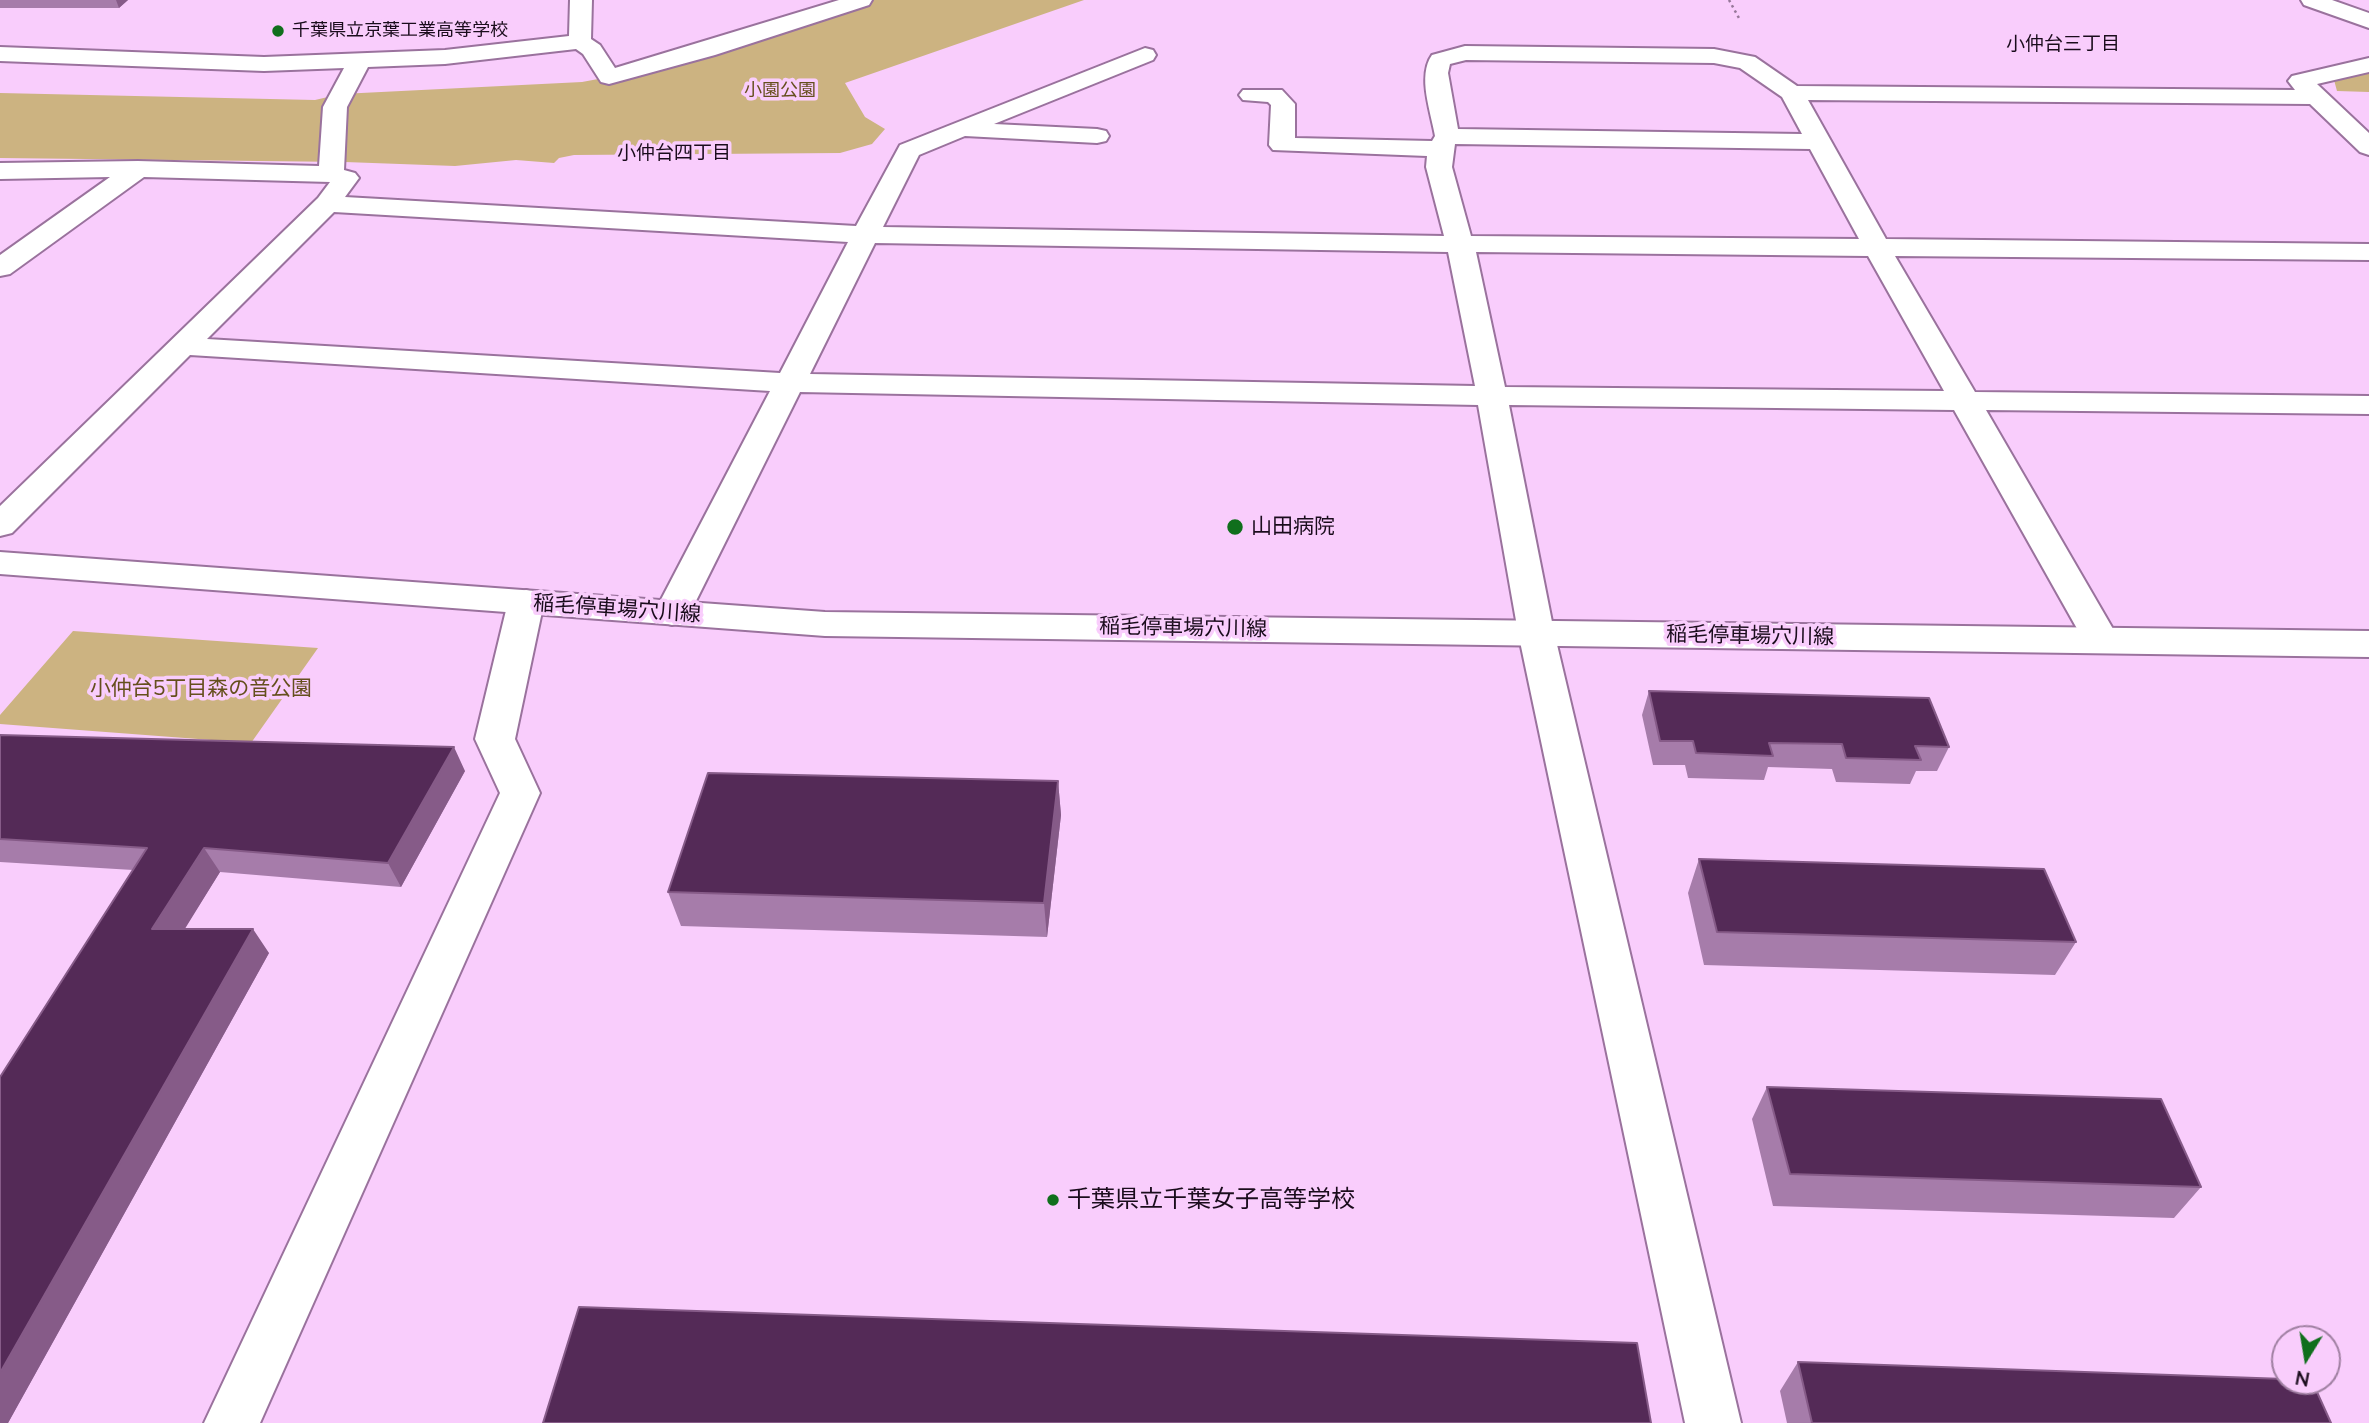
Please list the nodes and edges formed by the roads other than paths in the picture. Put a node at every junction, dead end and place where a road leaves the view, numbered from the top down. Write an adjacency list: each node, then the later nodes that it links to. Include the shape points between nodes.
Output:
1 (580, 0): 5 (street)
2 (861, 0): 5 (street, via 609,77 592,50)
3 (2312, 0): 4 (street)
4 (2369, 21)
5 (580, 42): 8 (street, via 445,57)
6 (0, 54): 8 (street, via 264,64)
7 (1145, 55): 13 (street)
8 (360, 60): 20 (street, via 335,107)
9 (2369, 65): 12 (street, via 2300,82)
10 (1792, 93): 12 (street); 15 (street); 16 (street, via 1747,62 1714,56 1465,53 1440,60 1436,72)
11 (1251, 95): 16 (street, via 1274,95 1283,104 1282,145)
12 (2317, 97): 17 (street)
13 (960, 131): 14 (street); 22 (street, via 909,150)
14 (1097, 136)
15 (1818, 142): 16 (street); 24 (street)
16 (1444, 143): 23 (street, via 1438,167)
17 (2369, 147)
18 (138, 169): 19 (street); 20 (street); 26 (street)
19 (0, 171)
20 (331, 174): 21 (street, via 346,178)
21 (327, 204): 22 (street); 27 (street)
22 (866, 235): 23 (street); 28 (street)
23 (1460, 244): 24 (street); 29 (street)
24 (1877, 248): 25 (street); 30 (street)
25 (2369, 252)
26 (0, 268)
27 (181, 346): 28 (street); 32 (street)
28 (790, 383): 29 (street); 35 (street)
29 (1492, 396): 30 (street); 36 (street)
30 (1965, 401): 31 (street); 37 (street)
31 (2369, 405)
32 (0, 525)
33 (0, 563): 34 (street, 稲毛停車場穴川線)
34 (526, 602): 35 (street, 稲毛停車場穴川線); 39 (street, via 495,739 520,793)
35 (672, 614): 36 (street, 稲毛停車場穴川線, via 825,624)
36 (1536, 632): 37 (street, 稲毛停車場穴川線); 40 (street)
37 (2102, 641): 38 (street, 稲毛停車場穴川線)
38 (2369, 644)
39 (232, 1423)
40 (1713, 1423)

